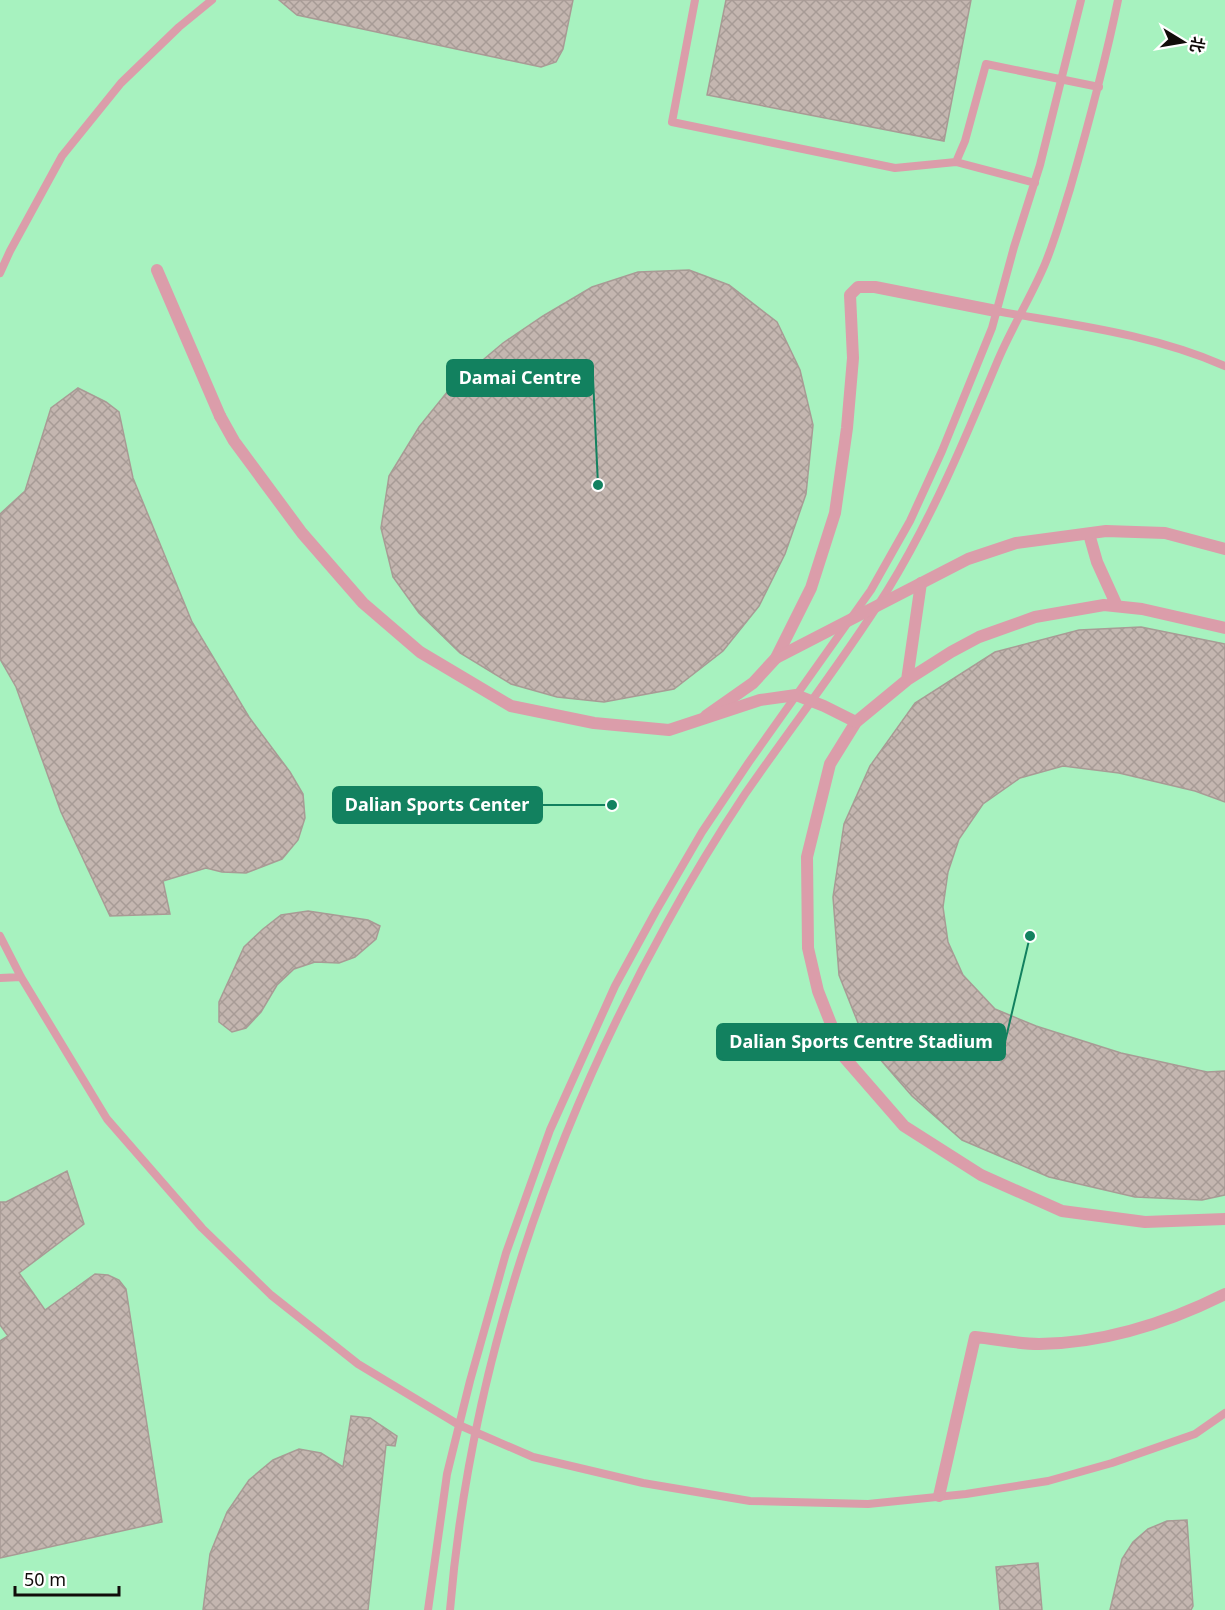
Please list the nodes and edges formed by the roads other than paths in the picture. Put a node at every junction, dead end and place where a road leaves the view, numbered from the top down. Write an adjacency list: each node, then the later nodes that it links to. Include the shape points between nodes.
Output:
1 (212, 0): 10 (lane, via 121,83 62,156)
2 (695, 0): 7 (lane, via 672,123 895,168)
3 (1081, 0): 5 (lane)
4 (1118, 0): 6 (lane)
5 (1063, 80): 6 (lane); 7 (lane, via 986,64); 8 (lane)
6 (1099, 87): 12 (lane, via 1048,254)
7 (956, 162): 8 (lane)
8 (1035, 183): 11 (lane)
9 (157, 270): 21 (street, bridge, via 234,441 310,542 363,603 420,652 511,706 594,723 669,730)
10 (0, 273)
11 (996, 311): 12 (lane); 19 (street, via 885,289 858,287 850,295 853,358 848,428 835,513 810,588); 29 (lane, via 985,347 910,521 871,590 702,832 615,986 550,1130 527,1193 484,1324)
12 (1019, 315): 13 (lane, via 1133,336 1190,351); 30 (lane, via 922,530 849,649 707,852 629,993 563,1139 538,1208 500,1328)
13 (1225, 366)
14 (1089, 534): 15 (street, bridge, via 1165,533); 16 (street, bridge, via 1016,543); 17 (street)
15 (1225, 549)
16 (921, 583): 19 (street, bridge); 20 (street)
17 (1116, 606): 18 (street); 20 (street, via 1104,604 1035,616 979,637)
18 (1225, 628)
19 (776, 658): 21 (street, bridge, via 753,683)
20 (907, 680): 22 (street)
21 (706, 717): 22 (street, bridge, via 760,700 796,695)
22 (856, 723): 26 (street, via 830,764 807,857 808,948 818,992 844,1057 904,1126 981,1175 1062,1211 1144,1222)
23 (1, 942): 24 (lane)
24 (21, 977): 25 (lane); 29 (lane, via 107,1119 202,1228 271,1295 358,1364)
25 (0, 978)
26 (1225, 1219)
27 (1225, 1294): 31 (street, via 1149,1327 1083,1340 1038,1344 975,1337)
28 (1225, 1413): 31 (lane, via 1195,1434 1112,1463 1048,1481)
29 (459, 1425): 30 (lane); 32 (lane, via 447,1474)
30 (476, 1433): 31 (lane, via 533,1457 643,1483 750,1501 868,1504); 33 (lane)
31 (939, 1496)
32 (428, 1610)
33 (450, 1610)

